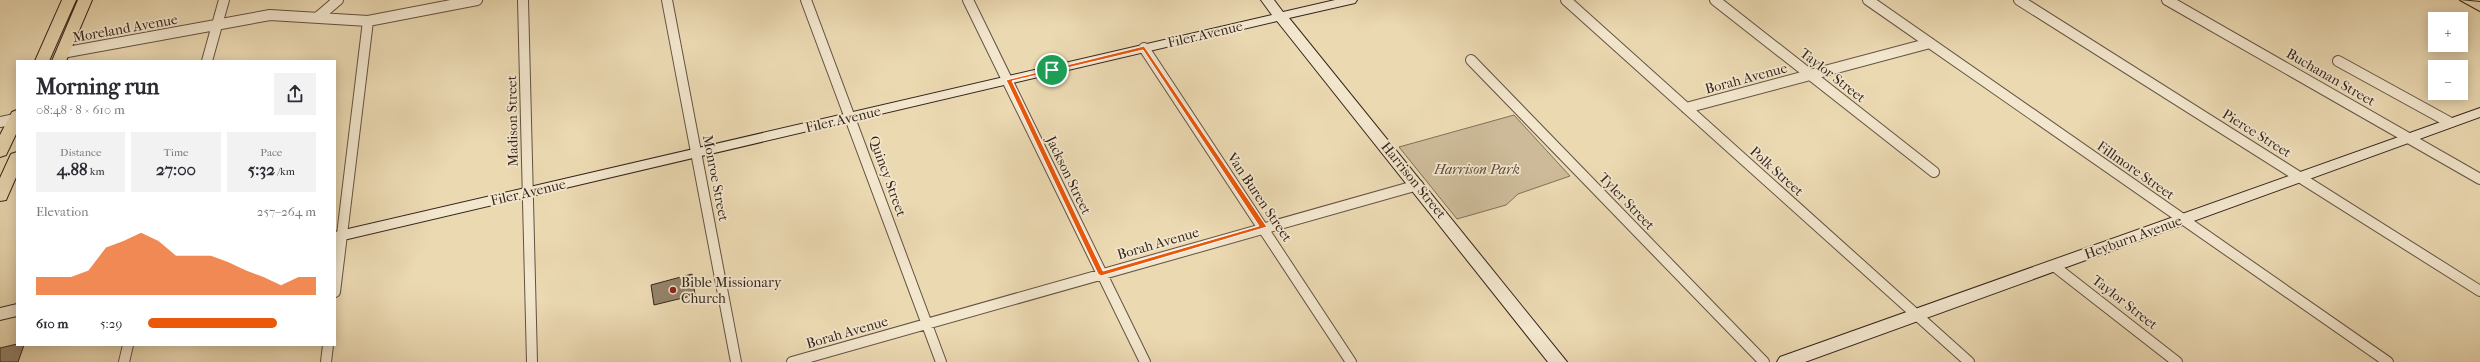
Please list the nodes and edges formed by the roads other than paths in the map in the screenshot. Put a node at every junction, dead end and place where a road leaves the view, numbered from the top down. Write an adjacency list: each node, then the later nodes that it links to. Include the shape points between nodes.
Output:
1 (69, 0): 27 (main road)
2 (85, 0): 26 (main road)
3 (224, 0): 23 (street)
4 (338, 0): 21 (street)
5 (477, 0): 18 (street, Moreland Avenue)
6 (523, 0): 47 (street, Madison Street)
7 (667, 0): 41 (street, Monroe Street)
8 (806, 0): 35 (street, Quincy Street)
9 (968, 0): 32 (street, Jackson Street)
10 (1267, 0): 20 (street, Harrison Street)
11 (1351, 0): 20 (street, Filer Avenue)
12 (1566, 0): 33 (street, Polk Street)
13 (1715, 0): 31 (street, Taylor Street)
14 (1868, 0): 24 (street, Fillmore Street)
15 (2019, 0): 44 (street, Pierce Street)
16 (2168, 0): 39 (street, Buchanan Street)
17 (2466, 0): 19 (main road)
18 (466, 1): 22 (street, Moreland Avenue)
19 (2480, 7)
20 (1280, 16): 25 (street, Filer Avenue); 46 (street, Harrison Street)
21 (318, 17): 22 (street, Moreland Avenue); 23 (street, Moreland Avenue, via 270,15)
22 (368, 21): 51 (street)
23 (217, 25): 26 (street, Moreland Avenue); 28 (street)
24 (1930, 43): 31 (street, Borah Avenue); 49 (street, Fillmore Street)
25 (1144, 48): 32 (street, Filer Avenue); 50 (street, Van Buren Street)
26 (60, 57)
27 (42, 60)
28 (207, 60)
29 (1471, 60): 71 (street, Tyler Street)
30 (2338, 61): 38 (street)
31 (1809, 75): 33 (street, Borah Avenue); 43 (street, Taylor Street)
32 (1008, 80): 35 (street, Filer Avenue); 53 (street, Jackson Street)
33 (1686, 108): 58 (street, Polk Street)
34 (2480, 112): 38 (street, Heyburn Avenue)
35 (851, 116): 41 (street, Filer Avenue); 59 (street, Quincy Street)
36 (16, 117): 37 (street); 40 (main road)
37 (0, 122)
38 (2449, 122): 39 (street, Heyburn Avenue)
39 (2406, 137): 44 (street, Heyburn Avenue); 45 (street, Buchanan Street)
40 (0, 152)
41 (697, 152): 47 (street, Filer Avenue); 65 (street, Monroe Street)
42 (16, 159): 48 (main road)
43 (1934, 172)
44 (2302, 178): 49 (street, Heyburn Avenue); 55 (street, Pierce Street)
45 (2480, 179)
46 (1418, 184): 50 (street, Borah Avenue); 70 (street, Harrison Street)
47 (527, 192): 51 (street, Filer Avenue); 64 (street, Madison Street)
48 (0, 196)
49 (2182, 219): 52 (street, Heyburn Avenue); 75 (street, Fillmore Street)
50 (1263, 227): 53 (street, Borah Avenue); 69 (street, Van Buren Street)
51 (339, 236): 54 (street)
52 (2054, 266): 58 (street, Heyburn Avenue); 74 (street, Taylor Street)
53 (1101, 274): 59 (street, Borah Avenue); 68 (street, Jackson Street)
54 (336, 278)
55 (2480, 291)
56 (16, 310): 57 (street)
57 (0, 314)
58 (1916, 315): 72 (street, Heyburn Avenue); 73 (street, Polk Street)
59 (928, 323): 66 (street, Borah Avenue); 67 (street, Quincy Street)
60 (128, 346): 62 (street)
61 (328, 346): 63 (street)
62 (124, 362)
63 (326, 362)
64 (532, 362)
65 (736, 362)
66 (792, 362)
67 (941, 362)
68 (1145, 362)
69 (1351, 362)
70 (1558, 362)
71 (1764, 362)
72 (1786, 362)
73 (1969, 362)
74 (2177, 362)
75 (2388, 362)

